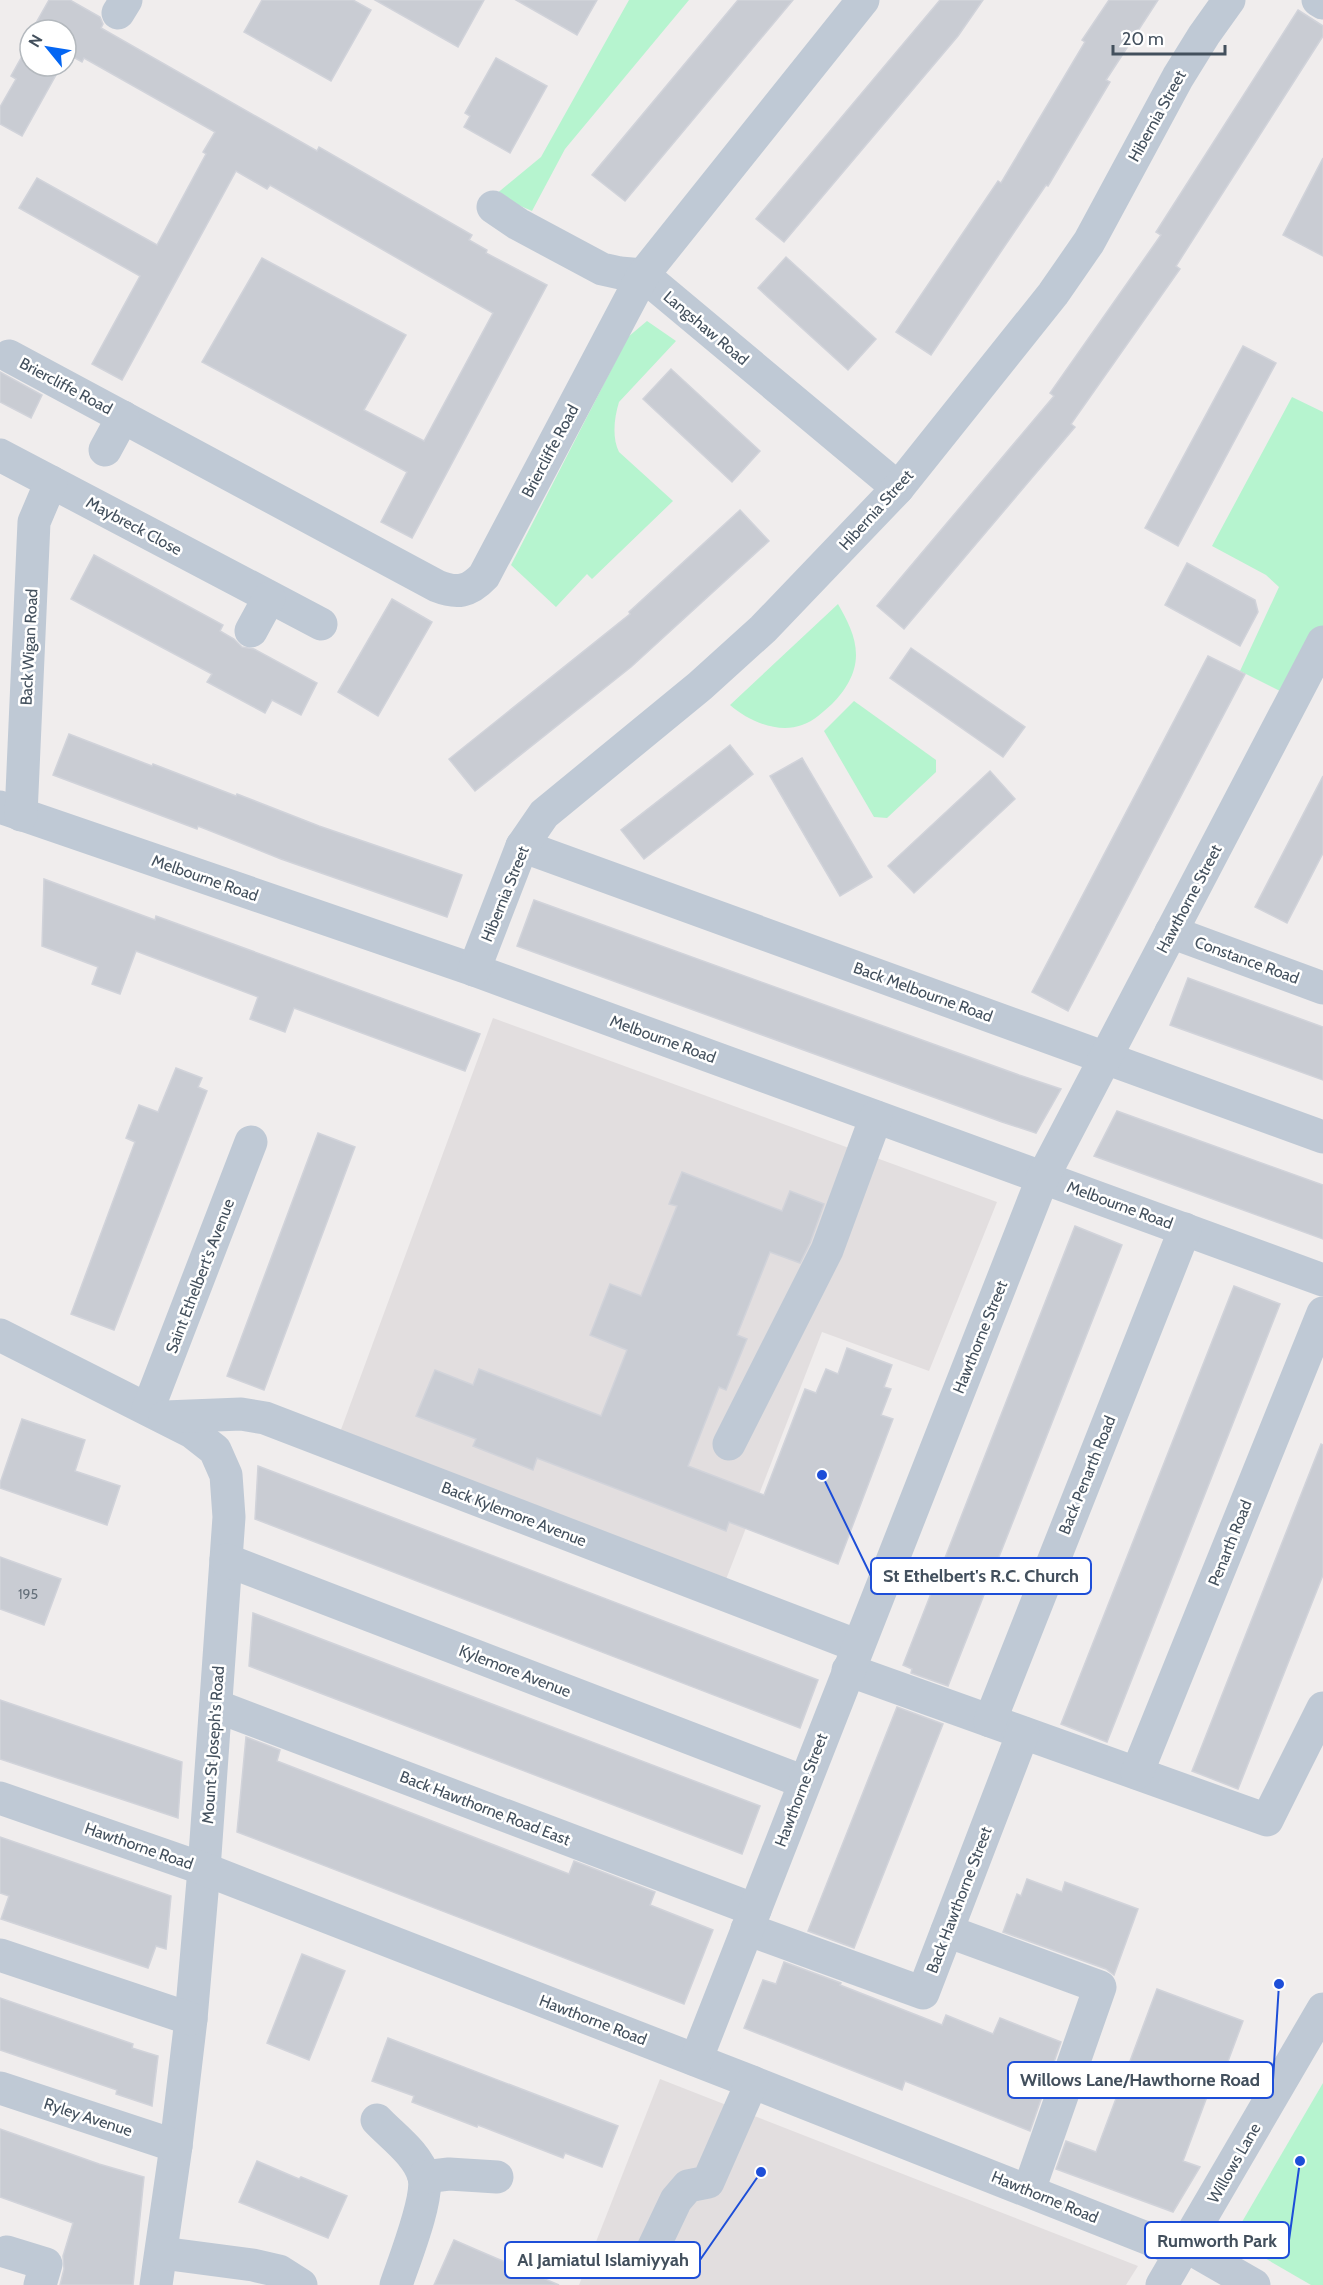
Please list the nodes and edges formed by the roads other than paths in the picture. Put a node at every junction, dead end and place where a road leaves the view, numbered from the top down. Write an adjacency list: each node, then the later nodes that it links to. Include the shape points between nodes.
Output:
1 (863, 0): 6 (street, Briercliffe Road)
2 (1229, 0): 12 (street, Hibernia Street, via 1178,77 1089,242 1053,294)
3 (1318, 0): 4 (street)
4 (1323, 3)
5 (493, 207): 6 (street, via 602,269)
6 (642, 274): 8 (street, Briercliffe Road, via 484,576 463,591 437,586); 12 (street, Langshaw Road)
7 (9, 356): 8 (street, Briercliffe Road)
8 (123, 417): 9 (street, Briercliffe Road)
9 (105, 450)
10 (0, 455): 11 (street, Maybreck Close)
11 (51, 482): 13 (street, Maybreck Close); 17 (street, Back Wigan Road, via 34,522)
12 (898, 488): 18 (street, Hibernia Street, via 763,629 544,814)
13 (269, 597): 14 (street, Maybreck Close); 15 (street)
14 (321, 624)
15 (251, 631)
16 (1323, 642): 19 (street, Hawthorne Street)
17 (11, 811): 20 (street, Melbourne Road)
18 (522, 846): 20 (street, Hibernia Street); 22 (street, Back Melbourne Road)
19 (1171, 932): 21 (street, Constance Road); 22 (street, Hawthorne Street)
20 (474, 970): 23 (street, Melbourne Road)
21 (1322, 985)
22 (1105, 1058): 24 (street, Back Melbourne Road); 26 (street, Hawthorne Street)
23 (876, 1117): 26 (street, Melbourne Road); 32 (street, via 827,1250)
24 (1323, 1137)
25 (251, 1143): 31 (street, Saint Ethelbert's Avenue)
26 (1043, 1177): 27 (street, Melbourne Road); 34 (street, Hawthorne Street)
27 (1185, 1229): 28 (street, Melbourne Road); 37 (street, Back Penarth Road)
28 (1323, 1280)
29 (1323, 1313): 39 (street, Penarth Road)
30 (0, 1335): 31 (street, Mount St Joseph's Road)
31 (156, 1413): 33 (street, Mount St Joseph's Road, via 192,1431 215,1450 226,1475); 34 (street, Back Kylemore Avenue, via 265,1418)
32 (729, 1444)
33 (226, 1560): 35 (street, Mount St Joseph's Road); 40 (street, Kylemore Avenue)
34 (853, 1658): 37 (street, Back Kylemore Avenue); 40 (street, Hawthorne Street)
35 (216, 1706): 42 (street, Mount St Joseph's Road); 43 (street, Back Hawthorne Road East)
36 (1323, 1708): 39 (street, Back Kylemore Avenue, via 1267,1820)
37 (990, 1721): 38 (street, Back Kylemore Avenue)
38 (1023, 1733): 39 (street, Back Kylemore Avenue); 44 (street, Back Hawthorne Street)
39 (1137, 1773)
40 (804, 1782): 43 (street, Hawthorne Street)
41 (0, 1798): 42 (street, Hawthorne Road)
42 (204, 1869): 47 (street, Mount St Joseph's Road); 48 (street, Hawthorne Road)
43 (751, 1919): 44 (street, Back Hawthorne Street, via 923,1993); 48 (street, Hawthorne Street)
44 (947, 1931): 55 (street, via 1100,1987)
45 (0, 1955): 47 (street)
46 (1323, 2010): 56 (street, Willows Lane)
47 (191, 2019): 52 (street, Mount St Joseph's Road)
48 (696, 2060): 49 (street, Hawthorne Road)
49 (752, 2082): 55 (street, Hawthorne Road); 59 (street, via 708,2182 688,2186 676,2200)
50 (0, 2088): 52 (street, Ryley Avenue)
51 (377, 2120): 53 (street, via 415,2158)
52 (176, 2146): 58 (street, Mount St Joseph's Road)
53 (424, 2177): 54 (street); 63 (street, via 423,2197)
54 (497, 2177)
55 (1029, 2190): 56 (street, Hawthorne Road)
56 (1184, 2249): 64 (street, Willows Lane); 65 (street, Hawthorne Road)
57 (7, 2252): 60 (street, via 45,2264)
58 (162, 2253): 61 (street, Mount St Joseph's Road); 62 (street, via 253,2265 279,2271)
59 (648, 2259)
60 (40, 2285)
61 (156, 2285)
62 (301, 2285)
63 (396, 2285)
64 (1162, 2285)
65 (1254, 2285)

